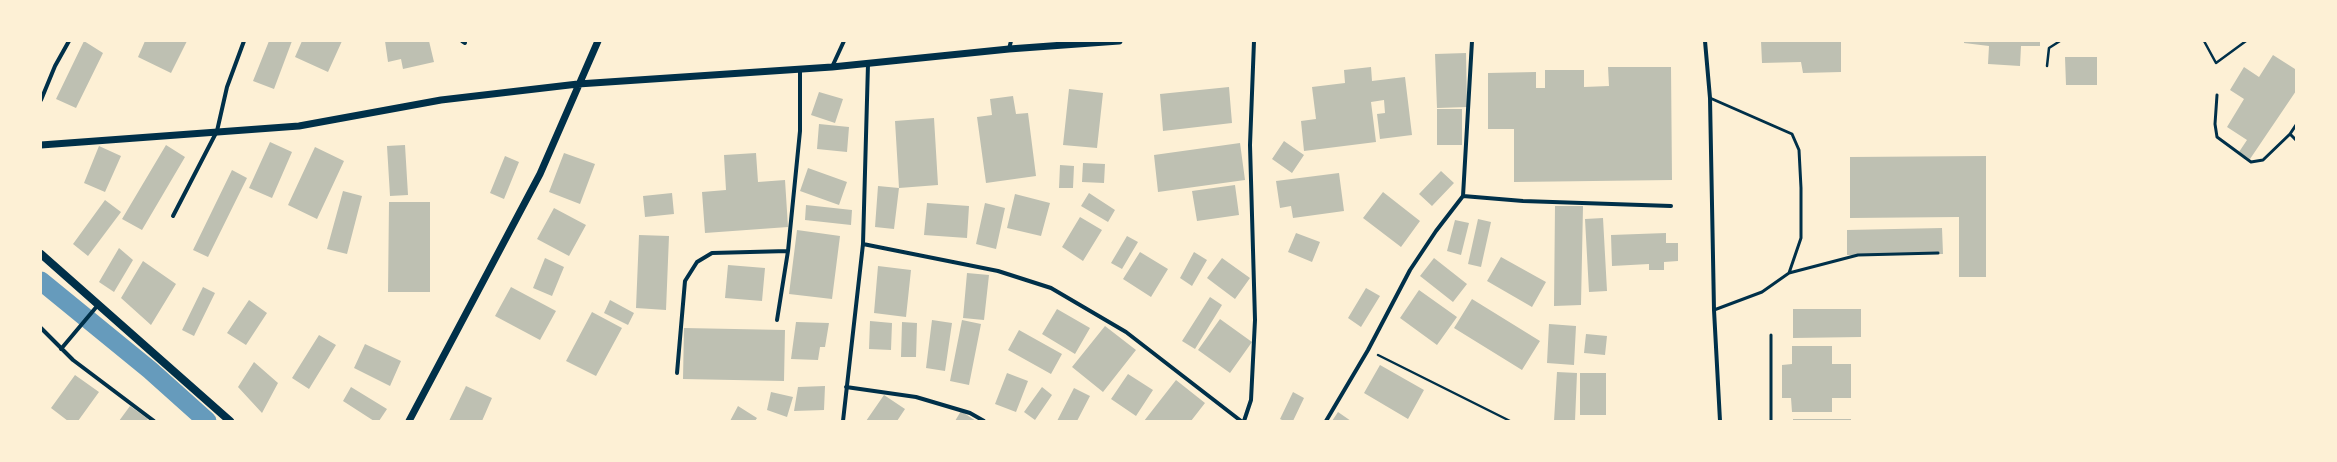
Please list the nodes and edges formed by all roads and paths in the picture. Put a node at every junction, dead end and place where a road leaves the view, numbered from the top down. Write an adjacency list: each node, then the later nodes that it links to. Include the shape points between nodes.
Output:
1 (69, 41): 21 (street)
2 (244, 41): 23 (street, via 227,87)
3 (598, 41): 18 (street)
4 (844, 41): 16 (street)
5 (1011, 41): 13 (street)
6 (1119, 41): 13 (street)
7 (1254, 41): 49 (street, via 1250,145 1255,320 1251,400)
8 (1472, 41): 27 (street)
9 (1705, 41): 20 (street)
10 (2060, 41): 15 (path, via 2048,48)
11 (2204, 41): 12 (path, via 2216,63)
12 (2246, 41)
13 (1009, 49): 14 (street)
14 (868, 64): 16 (street); 30 (street)
15 (2047, 66)
16 (832, 67): 17 (street)
17 (800, 69): 18 (street); 31 (street, via 800,131)
18 (578, 84): 23 (street, via 441,100 298,126); 46 (street, via 540,174)
19 (2217, 95): 24 (lane, via 2215,124 2218,137 2250,162 2263,160)
20 (1710, 98): 34 (lane, via 1792,134 1798,150 1801,238); 36 (street)
21 (41, 100)
22 (2296, 125): 24 (lane)
23 (218, 131): 26 (street); 29 (street)
24 (2290, 134): 25 (lane)
25 (2296, 140)
26 (41, 145)
27 (1463, 196): 28 (street, via 1523,201); 41 (street, via 1410,270)
28 (1671, 206)
29 (173, 216)
30 (863, 244): 43 (street); 49 (street, via 998,271 1051,288 1126,332)
31 (788, 250): 37 (street); 42 (street, via 712,253 697,262 685,281)
32 (1938, 253): 34 (lane, via 1858,255)
33 (41, 254): 35 (main road)
34 (1789, 273): 36 (lane, via 1762,292)
35 (98, 305): 40 (street); 45 (main road)
36 (1714, 310): 52 (street, via 1718,342)
37 (777, 320)
38 (41, 328): 40 (street)
39 (1771, 335): 53 (lane)
40 (61, 349): 44 (street)
41 (1368, 350): 50 (street); 51 (path)
42 (677, 373)
43 (846, 388): 47 (street); 48 (street, via 916,397 970,413)
44 (154, 421)
45 (230, 421)
46 (409, 421)
47 (843, 421)
48 (984, 421)
49 (1243, 421)
50 (1326, 421)
51 (1510, 421)
52 (1720, 421)
53 (1771, 421)

